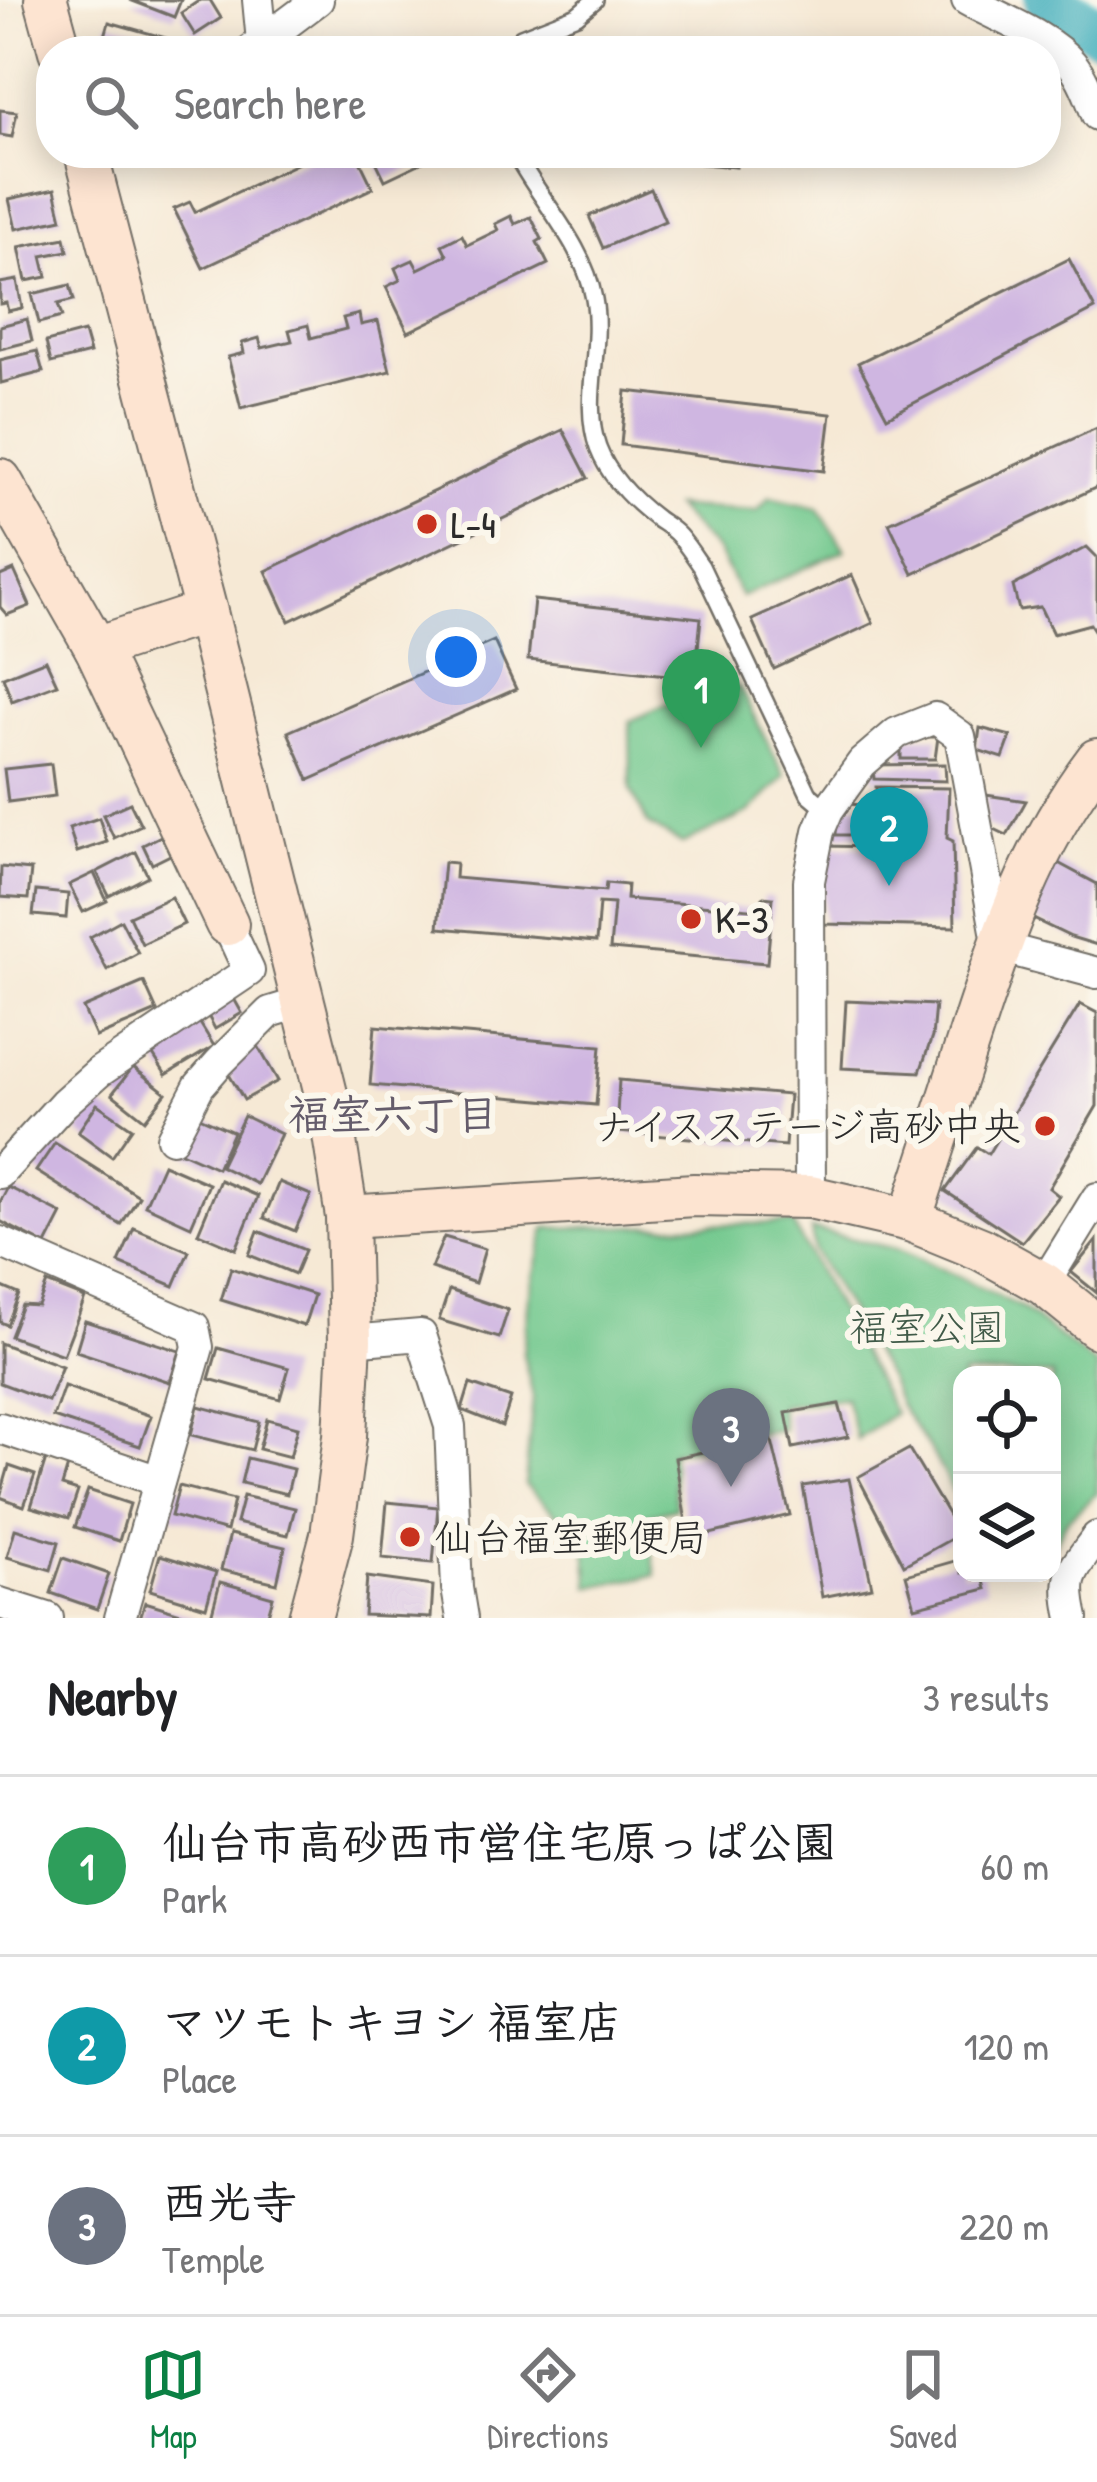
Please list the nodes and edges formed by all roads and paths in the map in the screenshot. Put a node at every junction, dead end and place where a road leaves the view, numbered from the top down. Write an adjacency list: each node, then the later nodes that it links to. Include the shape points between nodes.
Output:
1 (46, 0): 6 (street)
2 (258, 0): 7 (street)
3 (318, 0): 8 (street)
4 (595, 0): 9 (lane)
5 (967, 0): 10 (street)
6 (56, 36)
7 (256, 36)
8 (271, 36)
9 (524, 36)
10 (1032, 36)
11 (1061, 55): 12 (street)
12 (1097, 115)
13 (97, 168): 16 (street)
14 (523, 168): 19 (lane, via 589,273 597,328 591,406 603,458 701,566 809,794)
15 (0, 480): 17 (street)
16 (206, 612): 17 (street); 23 (street)
17 (96, 649): 20 (street)
18 (1097, 760): 21 (street, via 1039,850)
19 (827, 810): 21 (street, via 897,733 935,718 960,736); 26 (street, via 809,881)
20 (227, 924): 25 (street, via 249,971 99,1072)
21 (999, 946): 22 (street); 29 (street)
22 (1097, 973)
23 (303, 1001): 24 (street, via 271,1012 219,1063); 28 (street)
24 (172, 1138)
25 (0, 1173)
26 (810, 1197): 28 (street, via 694,1195); 29 (street)
27 (1097, 1198): 31 (street)
28 (347, 1217): 33 (street)
29 (910, 1220): 31 (street)
30 (0, 1242): 35 (street, via 194,1327 198,1347)
31 (1044, 1284): 32 (street)
32 (1097, 1327)
33 (350, 1341): 40 (street, via 332,1535); 41 (street, via 421,1335 450,1426)
34 (0, 1428): 35 (street)
35 (160, 1481): 39 (street)
36 (1097, 1537): 42 (street, via 1070,1574)
37 (0, 1603): 38 (street)
38 (47, 1618)
39 (120, 1618)
40 (310, 1618)
41 (462, 1618)
42 (1073, 1618)

